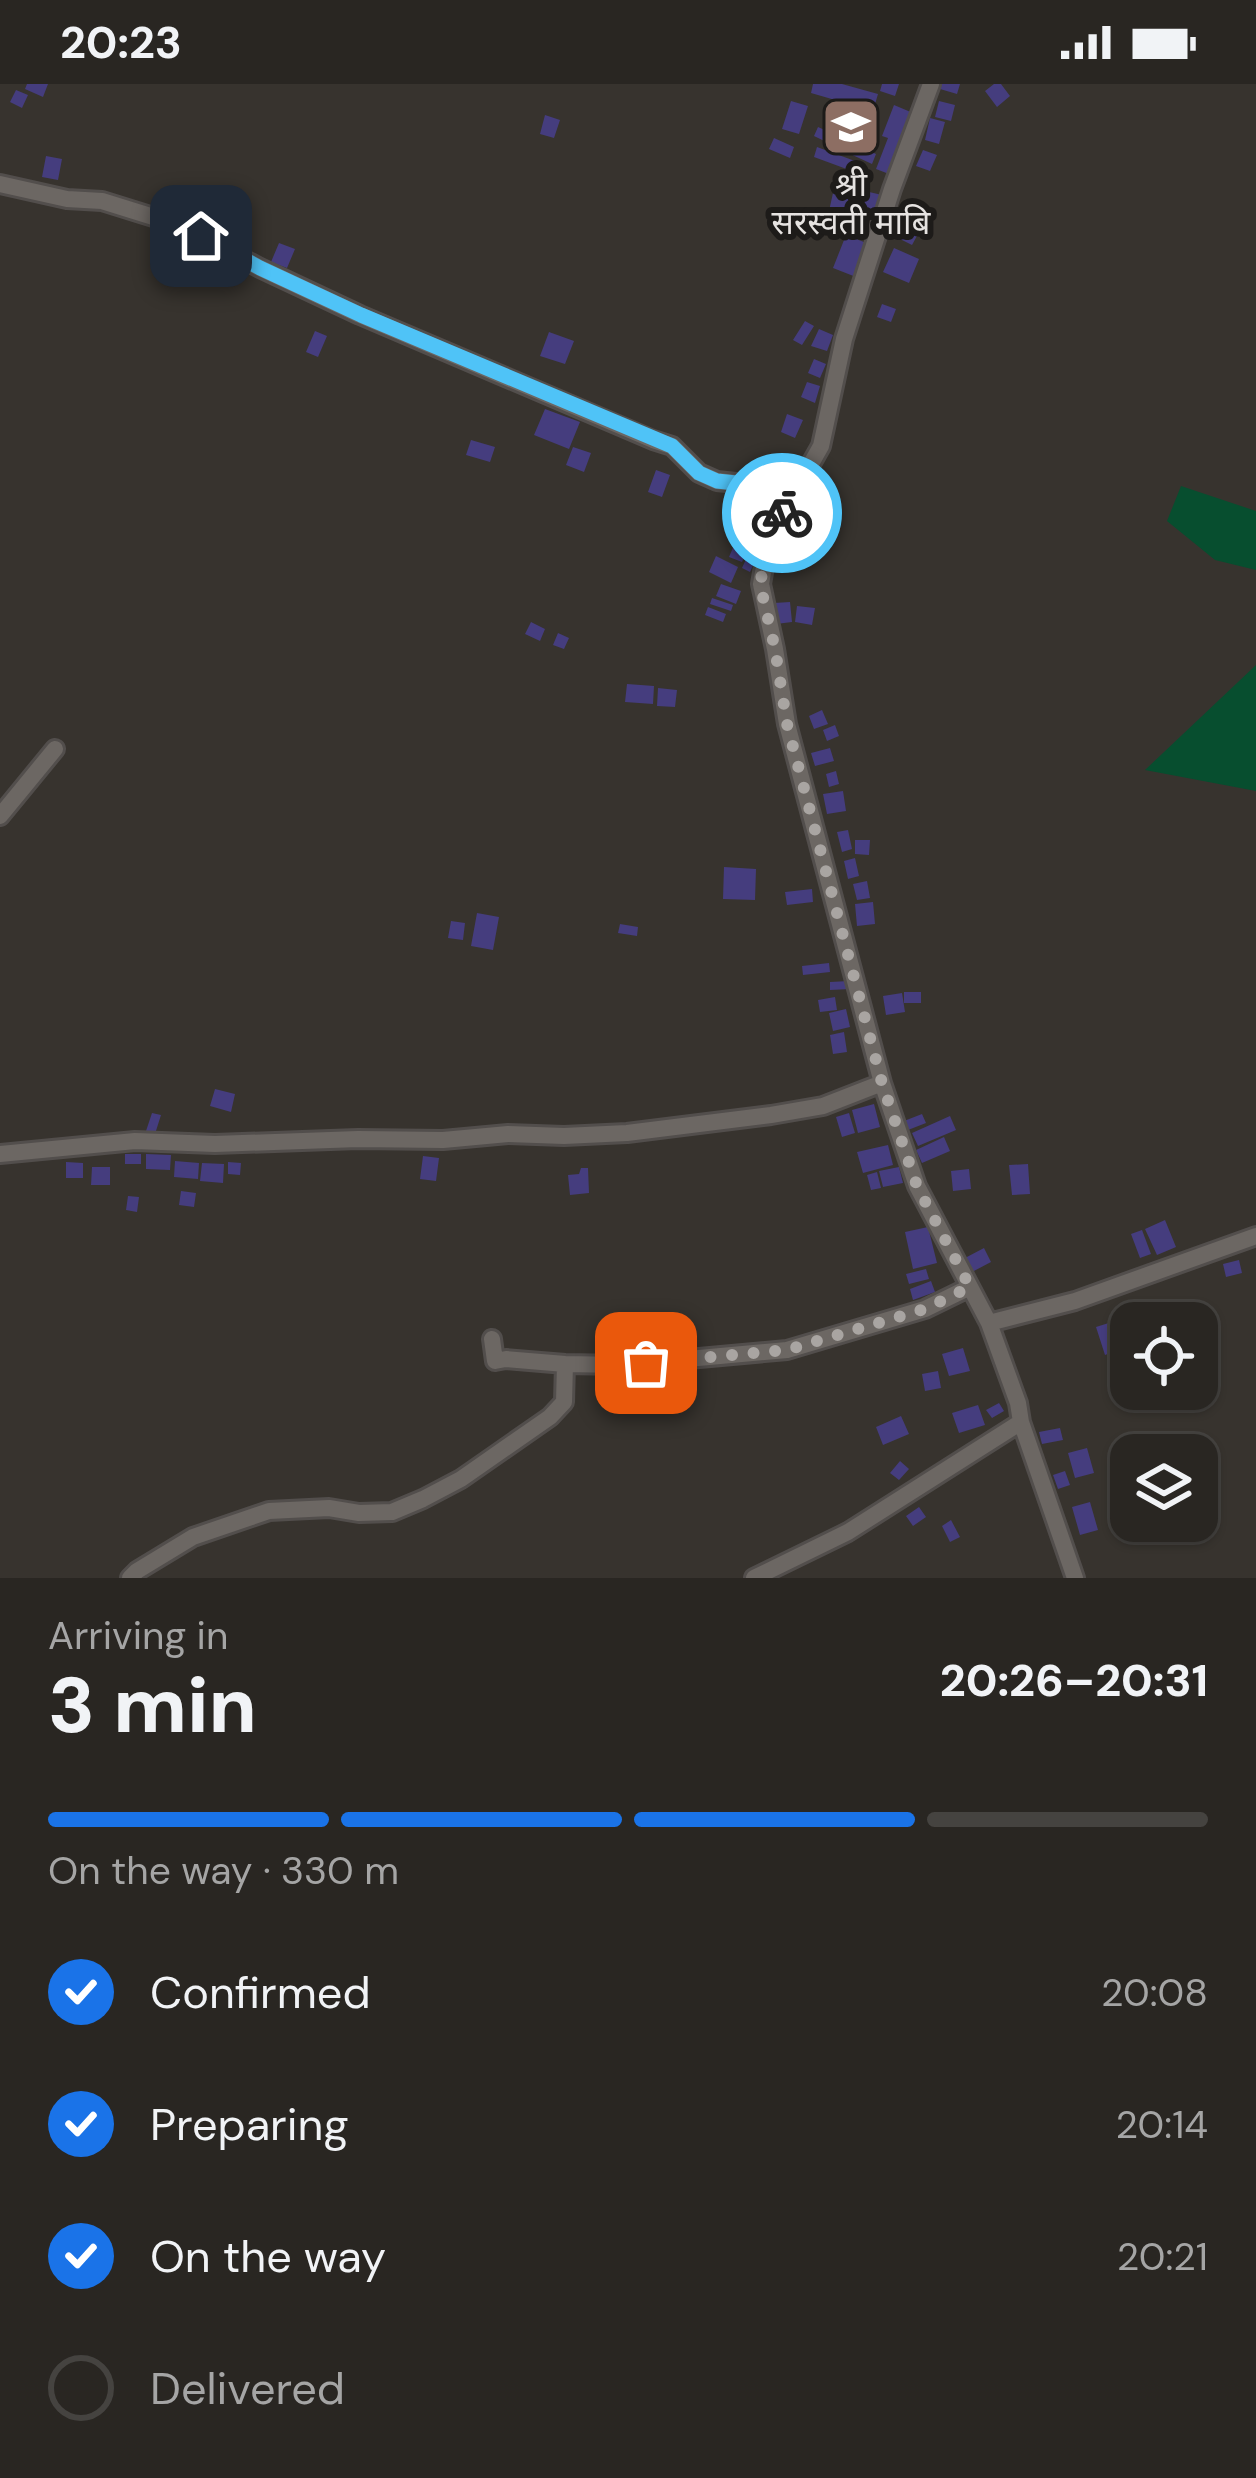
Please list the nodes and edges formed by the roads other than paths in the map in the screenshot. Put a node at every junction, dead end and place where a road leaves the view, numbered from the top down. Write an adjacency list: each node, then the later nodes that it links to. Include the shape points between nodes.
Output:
1 (931, 84): 3 (street, via 844,339 821,446)
2 (0, 184): 3 (street, via 179,225 361,315 672,446 699,473)
3 (784, 509): 6 (street, via 760,584 787,724)
4 (55, 749): 5 (street)
5 (0, 816)
6 (882, 1083): 7 (street, via 823,1106 627,1132 135,1141); 9 (street, via 917,1186)
7 (0, 1154)
8 (1256, 1235): 10 (street, via 1075,1301)
9 (970, 1287): 10 (street); 12 (street, via 925,1309 787,1350)
10 (988, 1323): 13 (street)
11 (492, 1339): 12 (street, via 495,1361)
12 (565, 1364): 14 (street, via 564,1402 550,1417 423,1499 392,1512 269,1510 193,1537)
13 (1021, 1422): 15 (street, via 848,1532); 16 (street)
14 (130, 1578)
15 (754, 1578)
16 (1075, 1578)

